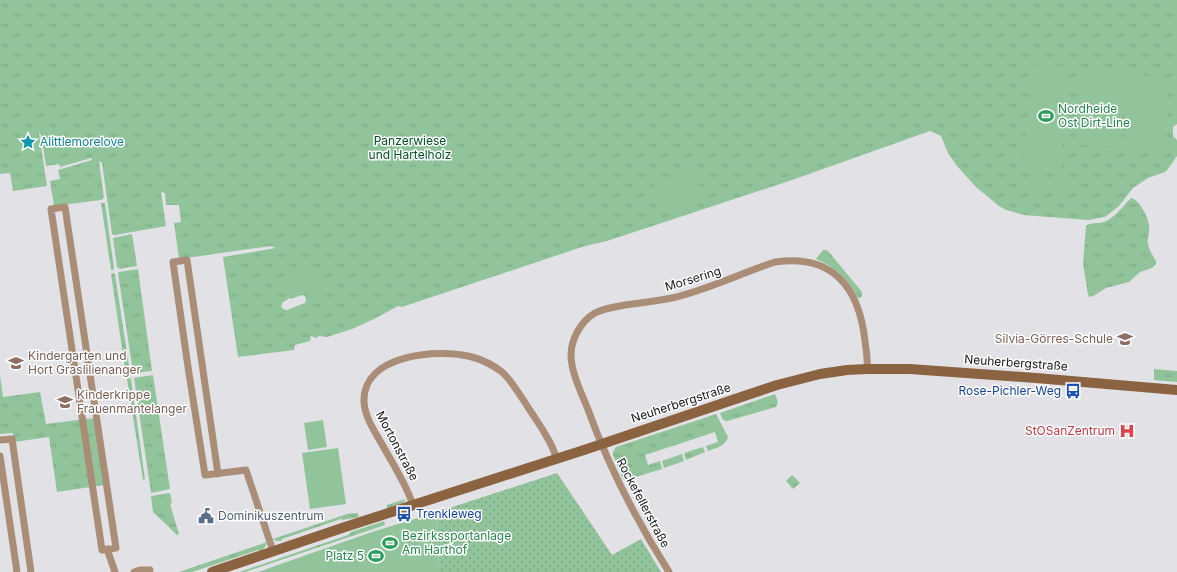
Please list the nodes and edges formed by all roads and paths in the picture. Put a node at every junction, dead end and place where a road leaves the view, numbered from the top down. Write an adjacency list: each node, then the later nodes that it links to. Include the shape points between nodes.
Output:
1 (74, 267): 2 (street); 2 (street, via 65,207 51,209); 6 (street)
2 (60, 269): 7 (street)
3 (202, 365): 4 (street); 4 (street, via 187,260 173,262); 15 (street)
4 (188, 367): 15 (street, via 205,475)
5 (867, 369): 8 (main road, Neuherbergstraße, via 910,368); 10 (main road, Neuherbergstraße, via 847,370 796,380); 10 (street, Morsering, via 864,329 851,293 832,271 811,263 775,262 672,298 608,308 595,313 581,326 571,354 579,386)
6 (89, 371): 7 (street); 11 (street)
7 (76, 373): 12 (street)
8 (1177, 390)
9 (0, 440): 21 (street, via 12,439)
10 (601, 444): 14 (main road, Neuherbergstraße); 29 (street, Rockefellerstraße, via 655,551)
11 (101, 452): 12 (street); 16 (street)
12 (88, 454): 17 (street)
13 (0, 456): 22 (street)
14 (556, 459): 18 (main road, Neuherbergstraße); 18 (street, Mortonstraße, via 549,440 503,373 485,361 458,354 409,357 392,363 372,377 364,403 371,426 404,483)
15 (218, 474): 20 (street, via 246,470)
16 (107, 492): 17 (street); 19 (street, via 116,548)
17 (94, 494): 19 (street, via 102,550)
18 (413, 505): 20 (main road, Neuherbergstraße)
19 (107, 549): 26 (street)
20 (273, 551): 28 (main road, Neuherbergstraße)
21 (28, 557): 22 (street); 25 (street)
22 (15, 559): 24 (street)
23 (150, 570): 27 (street)
24 (17, 572)
25 (31, 572)
26 (115, 572)
27 (134, 572)
28 (212, 572)
29 (669, 572)

